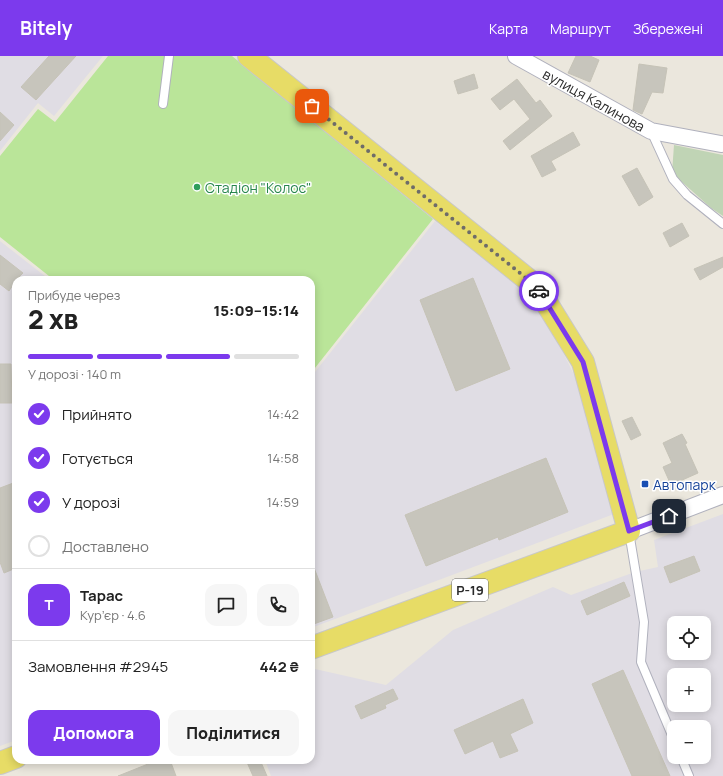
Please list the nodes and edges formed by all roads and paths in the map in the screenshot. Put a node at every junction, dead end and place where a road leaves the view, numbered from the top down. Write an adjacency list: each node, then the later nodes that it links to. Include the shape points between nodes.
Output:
1 (169, 56): 4 (lane)
2 (250, 56): 9 (main road, via 536,286 583,362)
3 (516, 56): 5 (street, вулиця Калинова)
4 (163, 104)
5 (651, 131): 6 (street, вулиця Калинова); 7 (lane, вулиця Калинова, via 672,179 687,195)
6 (722, 144)
7 (723, 224)
8 (723, 495): 9 (street)
9 (629, 531): 10 (main road, Р-19); 11 (lane, via 644,622 641,662)
10 (315, 647)
11 (667, 723)
12 (12, 758): 13 (main road)
13 (0, 763)
14 (684, 764): 15 (lane)
15 (689, 776)

